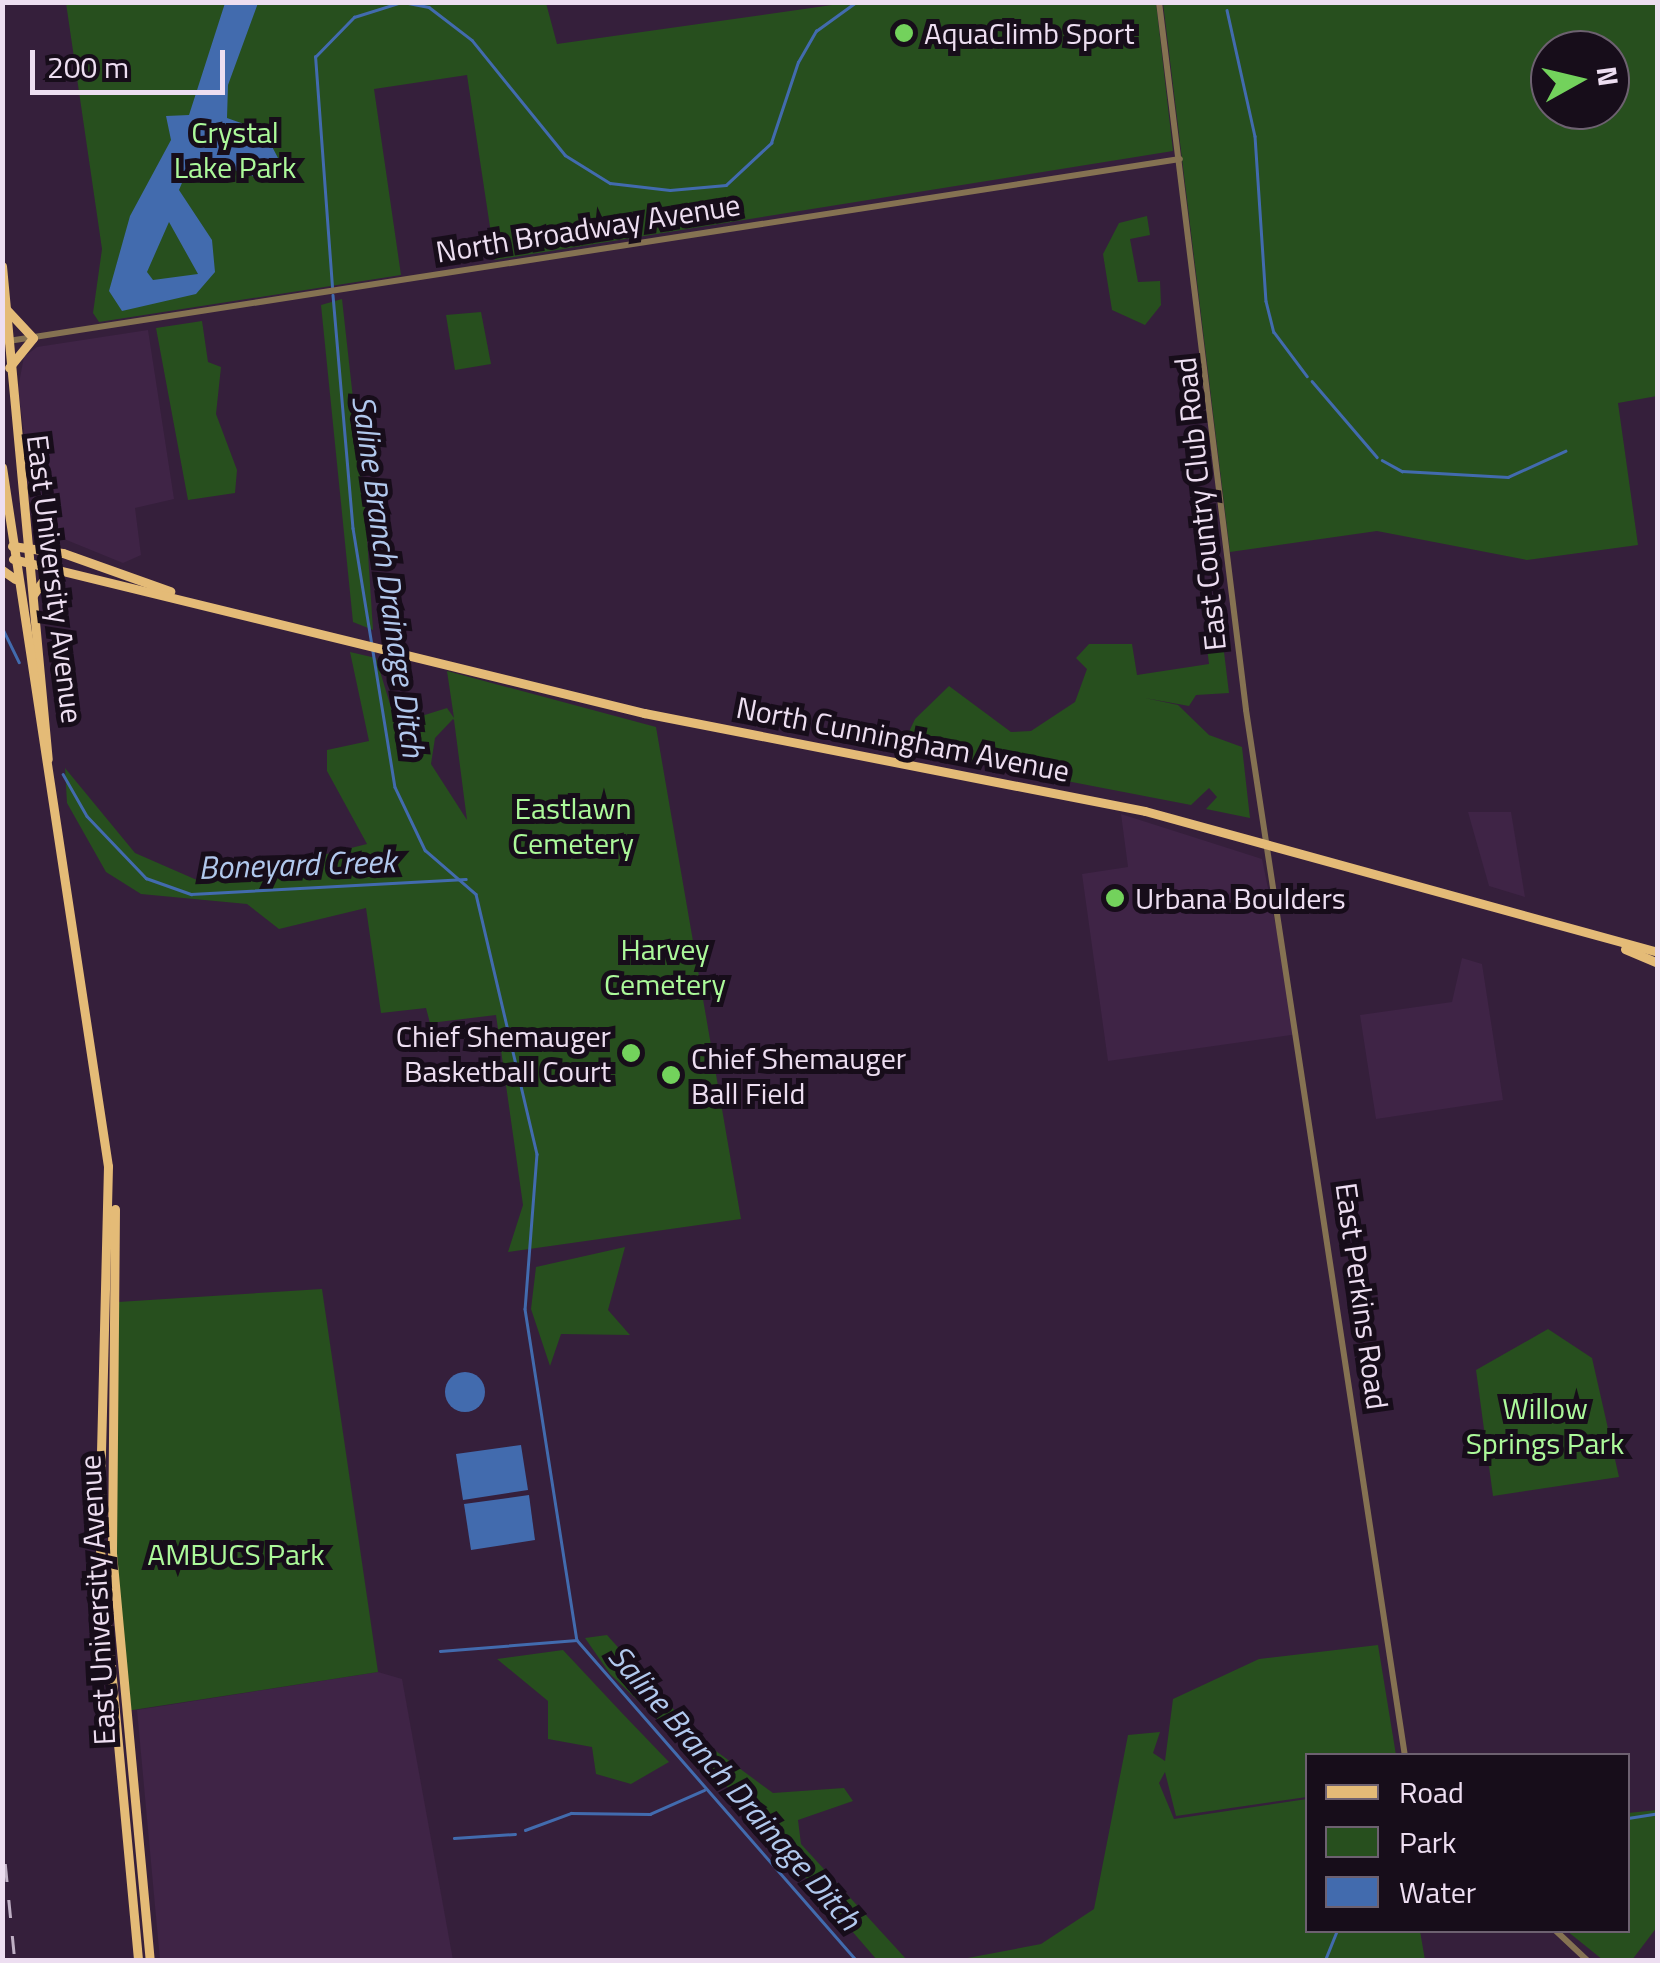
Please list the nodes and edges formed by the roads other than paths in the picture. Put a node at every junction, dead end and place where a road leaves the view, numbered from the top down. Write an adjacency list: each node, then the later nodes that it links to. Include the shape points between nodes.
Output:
1 (1159, 2): 2 (street, East Country Club Road)
2 (1180, 158): 5 (street, North Broadway Avenue); 21 (street, East Country Club Road)
3 (2, 266): 4 (main road, East University Avenue)
4 (7, 310): 5 (main road); 6 (main road, East University Avenue)
5 (33, 338): 6 (street, North Broadway Avenue); 7 (main road)
6 (5, 342): 7 (main road, East University Avenue)
7 (8, 370): 12 (main road, East University Avenue)
8 (2, 468): 9 (main road, East University Avenue)
9 (7, 499): 10 (main road); 11 (main road, East University Avenue)
10 (2, 512)
11 (12, 546): 12 (main road, North Cunningham Avenue); 13 (main road, East University Avenue)
12 (27, 547): 14 (main road, East University Avenue); 18 (main road, North Cunningham Avenue)
13 (13, 559): 14 (main road, North Cunningham Avenue); 17 (main road, East University Avenue)
14 (28, 561): 15 (main road, North Cunningham Avenue); 19 (main road, East University Avenue)
15 (53, 566): 18 (main road, North Cunningham Avenue); 19 (main road)
16 (2, 570): 17 (main road)
17 (15, 579): 20 (main road, East University Avenue)
18 (170, 591): 21 (main road, North Cunningham Avenue, via 644,713)
19 (32, 598): 20 (main road, East University Avenue)
20 (48, 762): 25 (main road, East University Avenue)
21 (1270, 844): 22 (main road, North Cunningham Avenue); 26 (street, East Perkins Road)
22 (1622, 947): 23 (main road, North Cunningham Avenue); 24 (main road, North Cunningham Avenue)
23 (1658, 952)
24 (1658, 963)
25 (109, 1177): 28 (main road, East University Avenue, via 99,1534); 29 (main road, East University Avenue, via 118,1269 112,1554)
26 (1405, 1753)
27 (1558, 1933): 30 (street)
28 (138, 1960)
29 (150, 1960)
30 (1587, 1960)

